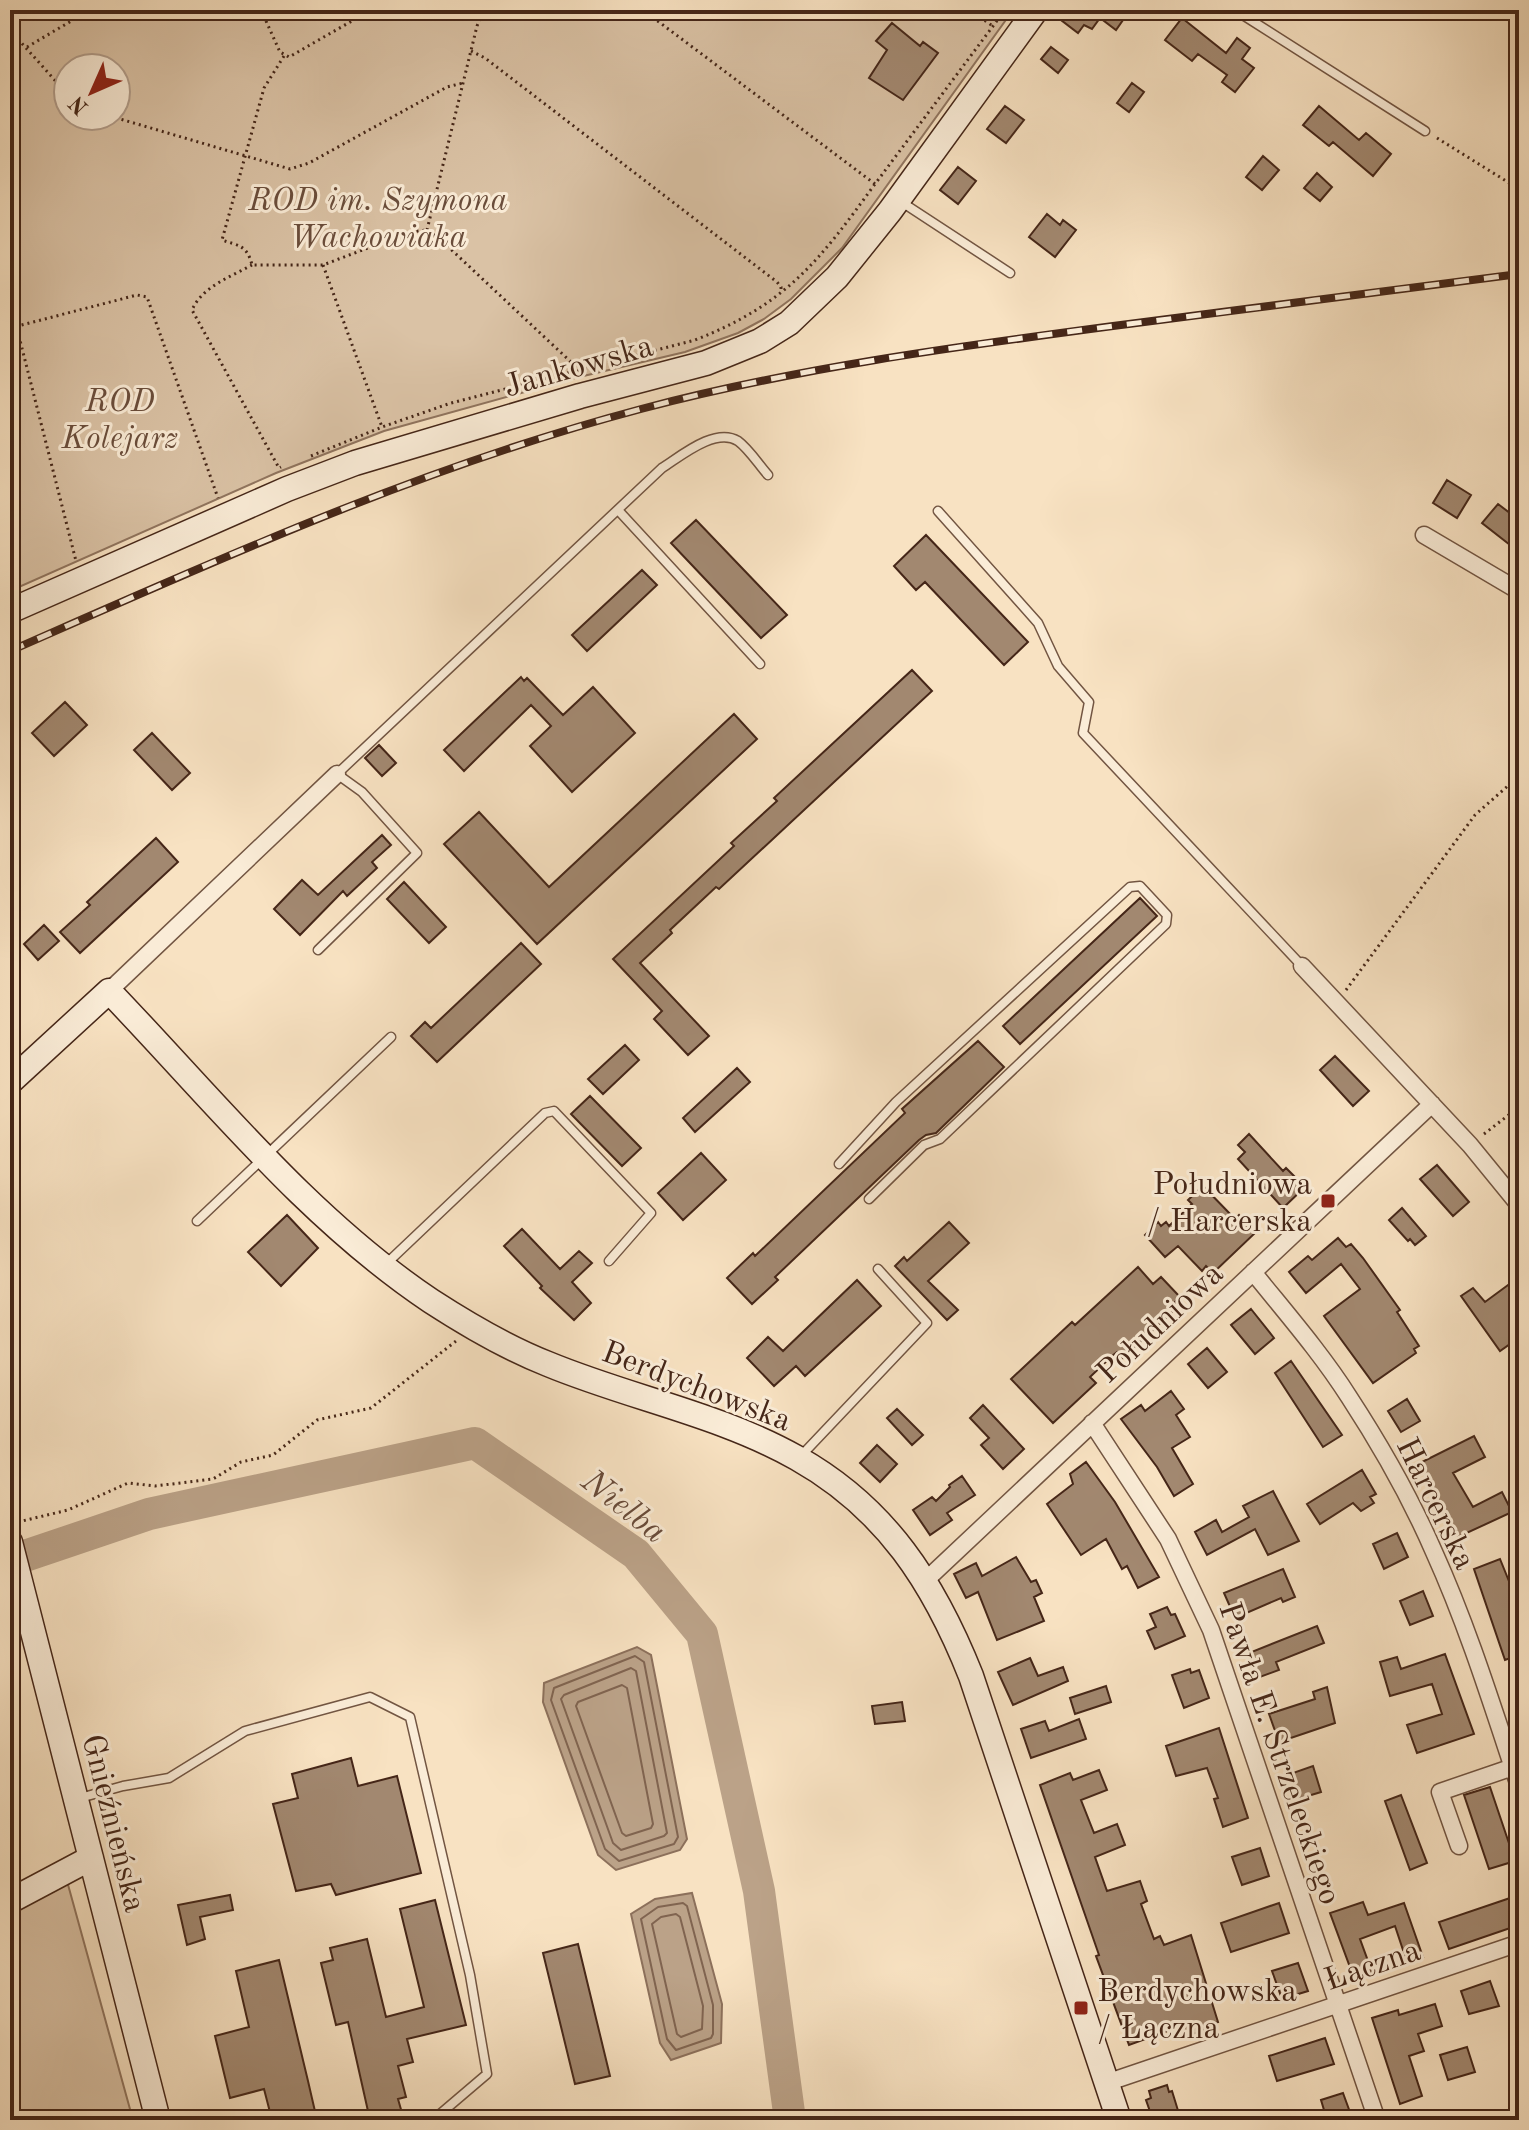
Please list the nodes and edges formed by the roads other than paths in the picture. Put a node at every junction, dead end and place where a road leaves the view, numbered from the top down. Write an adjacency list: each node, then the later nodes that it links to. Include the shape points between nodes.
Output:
1 (1036, 10): 4 (street, Jankowska)
2 (1235, 10): 3 (lane)
3 (1425, 131)
4 (898, 199): 5 (lane); 11 (street, Jankowska, via 814,301 760,341 706,363 355,463)
5 (1010, 273)
6 (768, 475): 7 (lane, via 739,442 714,438 662,468)
7 (618, 510): 12 (lane); 13 (lane)
8 (938, 511): 15 (lane, via 1038,623 1058,666 1089,702 1083,733)
9 (1424, 535): 10 (street)
10 (1519, 591)
11 (10, 611)
12 (760, 664)
13 (337, 774): 14 (lane, via 362,792 417,853); 16 (street)
14 (318, 950)
15 (1302, 966): 19 (street)
16 (109, 991): 18 (street); 20 (street, Berdychowska)
17 (391, 1037): 20 (lane)
18 (10, 1082)
19 (1432, 1104): 23 (street); 28 (street, Południowa)
20 (265, 1155): 24 (lane); 26 (street, Berdychowska)
21 (839, 1164): 22 (lane, via 896,1102 1130,887 1140,886 1167,915 1166,924 940,1139 924,1145)
22 (869, 1199)
23 (1519, 1205)
24 (197, 1221)
25 (609, 1261): 26 (lane, via 651,1213 554,1111 545,1113)
26 (383, 1267): 30 (street, Berdychowska, via 474,1327 550,1365 721,1424)
27 (878, 1269): 30 (lane, via 927,1323)
28 (1253, 1272): 29 (street, Południowa); 33 (street, Harcerska, via 1315,1348 1387,1459 1458,1608)
29 (1092, 1423): 32 (street, Południowa); 40 (street, Pawła E. Strzeleckiego, via 1168,1539 1211,1630)
30 (798, 1458): 32 (street, Berdychowska, via 870,1513)
31 (10, 1542): 35 (street, Gnieźnieńska)
32 (925, 1581): 41 (street, Berdychowska, via 971,1676)
33 (1513, 1767): 34 (street, Harcerska); 36 (street, via 1440,1792)
34 (1519, 1786)
35 (76, 1799): 37 (street, Gnieźnieńska); 43 (lane, via 169,1778 245,1731 370,1697 410,1717 470,1975 487,2074)
36 (1459, 1846)
37 (91, 1858): 38 (street); 42 (street, Gnieźnieńska)
38 (10, 1901)
39 (1519, 1943): 40 (street, Łączna)
40 (1339, 2005): 41 (street, Łączna); 45 (street, Pawła E. Strzeleckiego)
41 (1106, 2083): 44 (street, Berdychowska)
42 (158, 2120)
43 (433, 2120)
44 (1119, 2120)
45 (1377, 2120)

